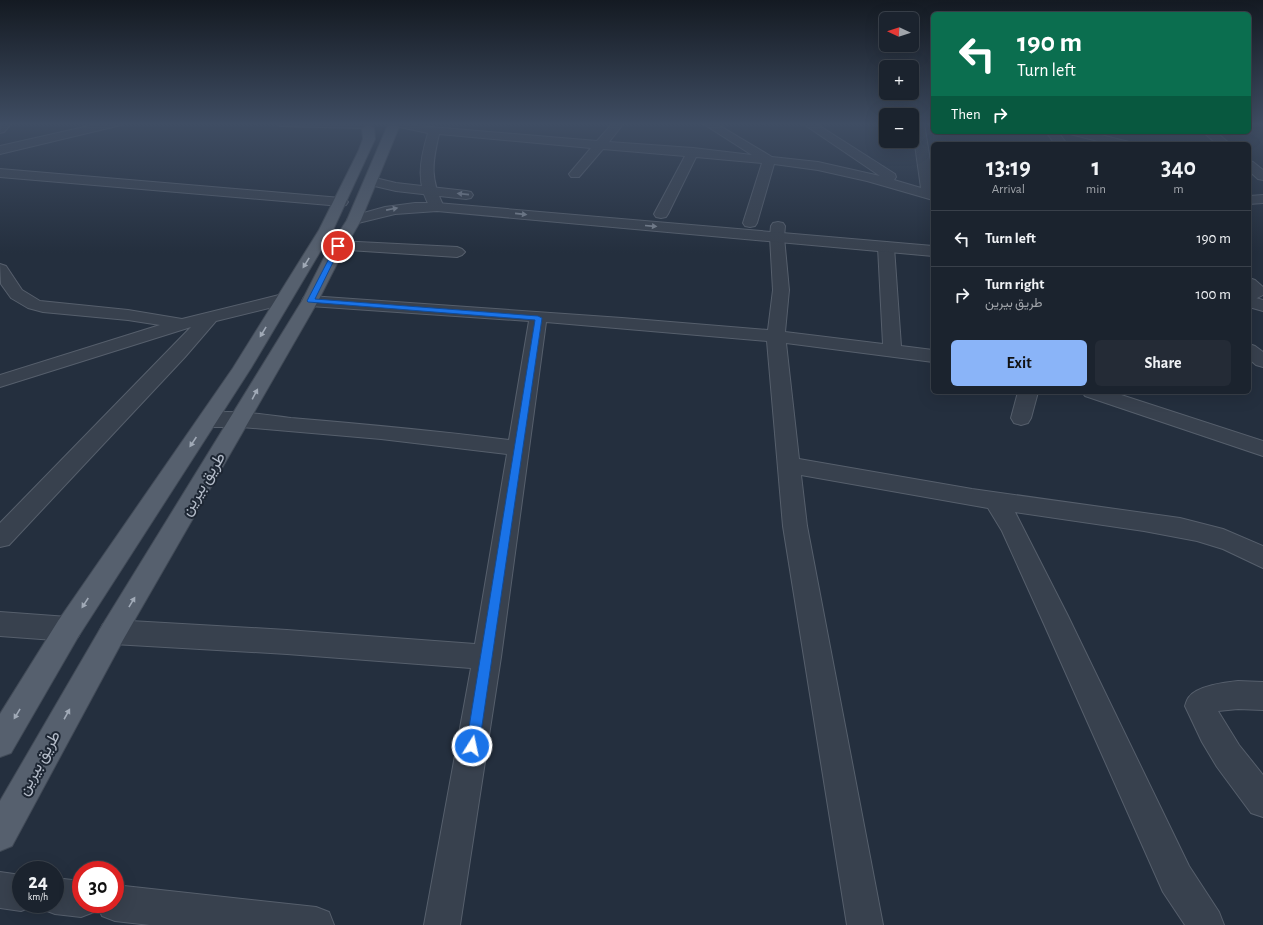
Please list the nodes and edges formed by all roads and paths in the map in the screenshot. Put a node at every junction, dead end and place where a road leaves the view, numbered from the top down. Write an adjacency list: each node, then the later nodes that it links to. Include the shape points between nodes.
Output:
1 (357, 166): 21 (main road, طريق بيرين)
2 (378, 166): 14 (main road, طريق بيرين)
3 (426, 166): 16 (street)
4 (582, 166): 12 (street)
5 (686, 166): 24 (street)
6 (767, 166): 26 (street)
7 (819, 166): 15 (street)
8 (872, 166): 15 (street)
9 (926, 166): 17 (street)
10 (1251, 167): 13 (street)
11 (0, 173): 21 (street)
12 (575, 174)
13 (1263, 176)
14 (371, 181): 16 (street); 25 (main road, طريق بيرين)
15 (902, 186): 17 (street)
16 (428, 191): 18 (street, one-way to 16); 22 (street)
17 (931, 195)
18 (478, 196)
19 (1263, 199): 20 (street)
20 (1251, 200)
21 (341, 202): 34 (main road, طريق بيرين, one-way to 34)
22 (437, 207): 25 (street, one-way to 22, via 412,206); 27 (street, one-way to 27)
23 (637, 211): 24 (street)
24 (661, 214): 26 (street)
25 (354, 220): 29 (main road, طريق بيرين)
26 (750, 223): 27 (street)
27 (777, 232): 28 (street); 30 (street); 39 (street, via 780,290)
28 (931, 243)
29 (338, 246): 31 (street); 35 (main road, طريق بيرين)
30 (886, 247): 32 (street); 40 (street)
31 (457, 252)
32 (931, 252)
33 (0, 269): 38 (street, via 19,297 34,304)
34 (283, 299): 36 (street); 46 (main road, طريق بيرين, one-way to 46)
35 (310, 301): 37 (street); 47 (main road, طريق بيرين, one-way to 35)
36 (210, 317): 38 (street); 52 (street, via 178,354)
37 (538, 318): 39 (street); 48 (street)
38 (183, 324): 42 (street)
39 (776, 336): 40 (street); 50 (street)
40 (892, 350): 41 (street)
41 (931, 356)
42 (0, 381)
43 (1028, 394): 45 (street)
44 (1098, 394): 49 (street)
45 (1022, 418)
46 (208, 420): 47 (street); 55 (main road, طريق بيرين, one-way to 55)
47 (241, 420): 48 (street, via 381,432); 56 (main road, طريق بيرين, one-way to 47)
48 (518, 448): 57 (street)
49 (1263, 449)
50 (789, 465): 51 (street); 67 (street, via 795,526)
51 (996, 501): 53 (street, via 1180,527 1242,547); 68 (street, via 1013,530 1058,624 1176,879)
52 (0, 538)
53 (1263, 558)
54 (0, 624): 55 (street)
55 (68, 629): 59 (main road, طريق بيرين, one-way to 59)
56 (113, 632): 57 (street); 61 (main road, طريق بيرين, one-way to 56)
57 (487, 657): 66 (street)
58 (1263, 696): 60 (street, via 1222,696 1209,699 1200,706 1206,722 1228,757)
59 (0, 742)
60 (1263, 801)
61 (0, 834)
62 (0, 890): 63 (street)
63 (12, 891)
64 (124, 904): 65 (street)
65 (316, 925)
66 (442, 925)
67 (865, 925)
68 (1206, 925)

